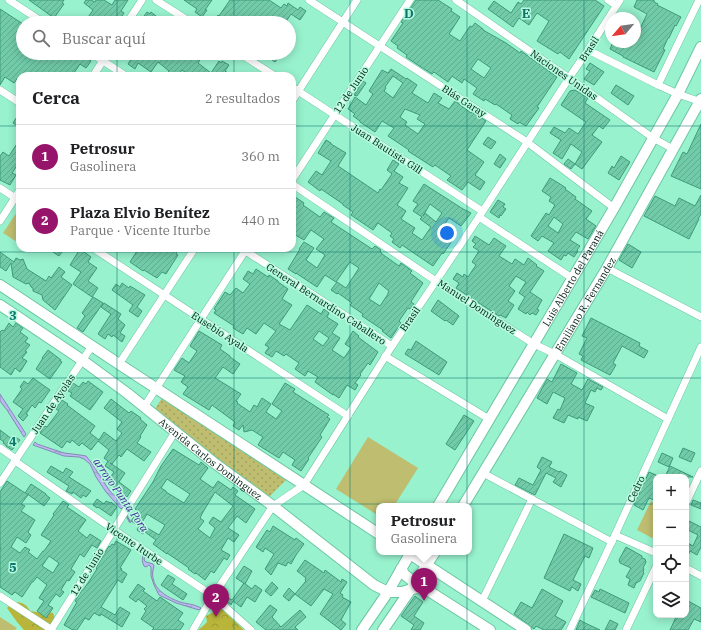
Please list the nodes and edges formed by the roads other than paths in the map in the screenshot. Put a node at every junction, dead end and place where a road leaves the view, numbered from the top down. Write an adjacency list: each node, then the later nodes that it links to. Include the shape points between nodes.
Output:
1 (9, 0): 11 (street)
2 (142, 0): 12 (street)
3 (156, 0): 13 (street)
4 (309, 0): 14 (street, Blás Garay)
5 (357, 0): 14 (street)
6 (410, 0): 15 (street, 12 de Junio)
7 (456, 0): 23 (street, Naciones Unidas)
8 (608, 0): 10 (street)
9 (698, 0): 24 (street)
10 (618, 3): 17 (street, Brasil)
11 (33, 16)
12 (132, 16)
13 (181, 16)
14 (343, 22): 15 (street, Blás Garay); 25 (street)
15 (380, 46): 31 (street, 12 de Junio); 33 (street, Blás Garay)
16 (701, 47): 28 (main road, Luis Alberto del Paraná)
17 (588, 50): 23 (street, Brasil); 24 (street)
18 (250, 60): 22 (street)
19 (103, 61): 20 (street); 21 (street)
20 (96, 72)
21 (120, 72)
22 (268, 72)
23 (569, 78): 32 (street, Naciones Unidas); 33 (street, Brasil)
24 (658, 85): 28 (street)
25 (296, 88)
26 (0, 90): 29 (street)
27 (296, 90): 31 (street, Juan Bautista Gill)
28 (678, 94): 30 (street); 32 (main road, Luis Alberto del Paraná)
29 (16, 100)
30 (701, 101): 34 (main road, Emiliano R. Fernandez)
31 (334, 114): 35 (street, 12 de Junio); 41 (street, Juan Bautista Gill)
32 (653, 138): 34 (street, Naciones Unidas); 40 (main road, Luis Alberto del Paraná)
33 (527, 142): 40 (street, Blás Garay); 41 (street, Brasil)
34 (673, 149): 47 (main road, Emiliano R. Fernandez)
35 (296, 174)
36 (296, 187): 49 (street, Manuel Domínguez)
37 (0, 188): 38 (street)
38 (16, 198)
39 (16, 200): 42 (street)
40 (614, 208): 48 (main road, Luis Alberto del Paraná)
41 (481, 214): 48 (street, Juan Bautista Gill); 49 (street, Brasil)
42 (0, 221)
43 (98, 252): 51 (street, Eusebio Ayala)
44 (192, 252): 51 (street)
45 (242, 252): 54 (street)
46 (249, 252): 57 (street, General Bernardino Caballero)
47 (607, 268): 53 (street); 59 (main road, Emiliano R. Fernandez)
48 (572, 278): 55 (main road, Luis Alberto del Paraná)
49 (436, 281): 55 (street, Manuel Domínguez); 57 (street, Brasil)
50 (0, 285): 56 (main road)
51 (164, 294): 54 (street, Eusebio Ayala); 62 (street)
52 (0, 304): 61 (main road, Avenida Carlos Dominguez)
53 (701, 317)
54 (201, 319): 63 (street); 65 (street, Eusebio Ayala)
55 (534, 344): 59 (street, Manuel Domínguez); 67 (main road, Luis Alberto del Paraná)
56 (92, 346): 61 (street, Juan de Ayolas); 62 (main road)
57 (392, 346): 60 (street, Brasil)
58 (701, 347): 66 (street, Cedro)
59 (555, 354): 66 (street, Manuel Domínguez); 72 (main road, Emiliano R. Fernandez)
60 (386, 356): 65 (street, Brasil); 67 (street)
61 (82, 360): 64 (main road, Avenida Carlos Dominguez); 70 (street, Juan de Ayolas)
62 (119, 364): 63 (main road)
63 (156, 388): 64 (street); 74 (main road)
64 (144, 407): 68 (main road, Avenida Carlos Dominguez)
65 (348, 416): 74 (street, Brasil)
66 (668, 418): 82 (street, Cedro)
67 (489, 419): 77 (main road, Luis Alberto del Paraná)
68 (176, 432): 79 (main road, Avenida Carlos Dominguez); 80 (street, 12 de Junio)
69 (0, 448): 70 (street, Vicente Iturbe)
70 (15, 460): 73 (street, Juan de Ayolas); 80 (street, Vicente Iturbe)
71 (701, 471): 75 (street)
72 (483, 473): 76 (street); 78 (main road, Emiliano R. Fernandez)
73 (0, 483)
74 (304, 485): 79 (street, Brasil); 81 (main road)
75 (689, 497)
76 (532, 499): 82 (street); 96 (street)
77 (440, 503)
78 (465, 503)
79 (273, 506): 93 (main road, Avenida Carlos Dominguez, via 374,585); 95 (street, Brasil)
80 (114, 530): 95 (street, Vicente Iturbe); 97 (street, 12 de Junio)
81 (376, 532)
82 (614, 538): 83 (street); 104 (street, Cedro)
83 (653, 553)
84 (408, 555): 88 (main road)
85 (412, 555): 87 (main road)
86 (433, 555): 87 (main road)
87 (427, 565): 92 (main road); 96 (main road)
88 (401, 569): 92 (main road); 93 (main road)
89 (689, 570): 91 (street)
90 (653, 573): 105 (street)
91 (701, 576)
92 (414, 586): 93 (main road, via 402,592); 101 (main road); 102 (main road, via 426,590)
93 (388, 592): 100 (main road)
94 (0, 596): 97 (street)
95 (213, 596): 98 (street, Brasil); 99 (street, Vicente Iturbe)
96 (482, 601): 103 (main road)
97 (51, 630)
98 (193, 630)
99 (251, 630)
100 (362, 630)
101 (383, 630)
102 (490, 630)
103 (526, 630)
104 (570, 630)
105 (626, 630)

